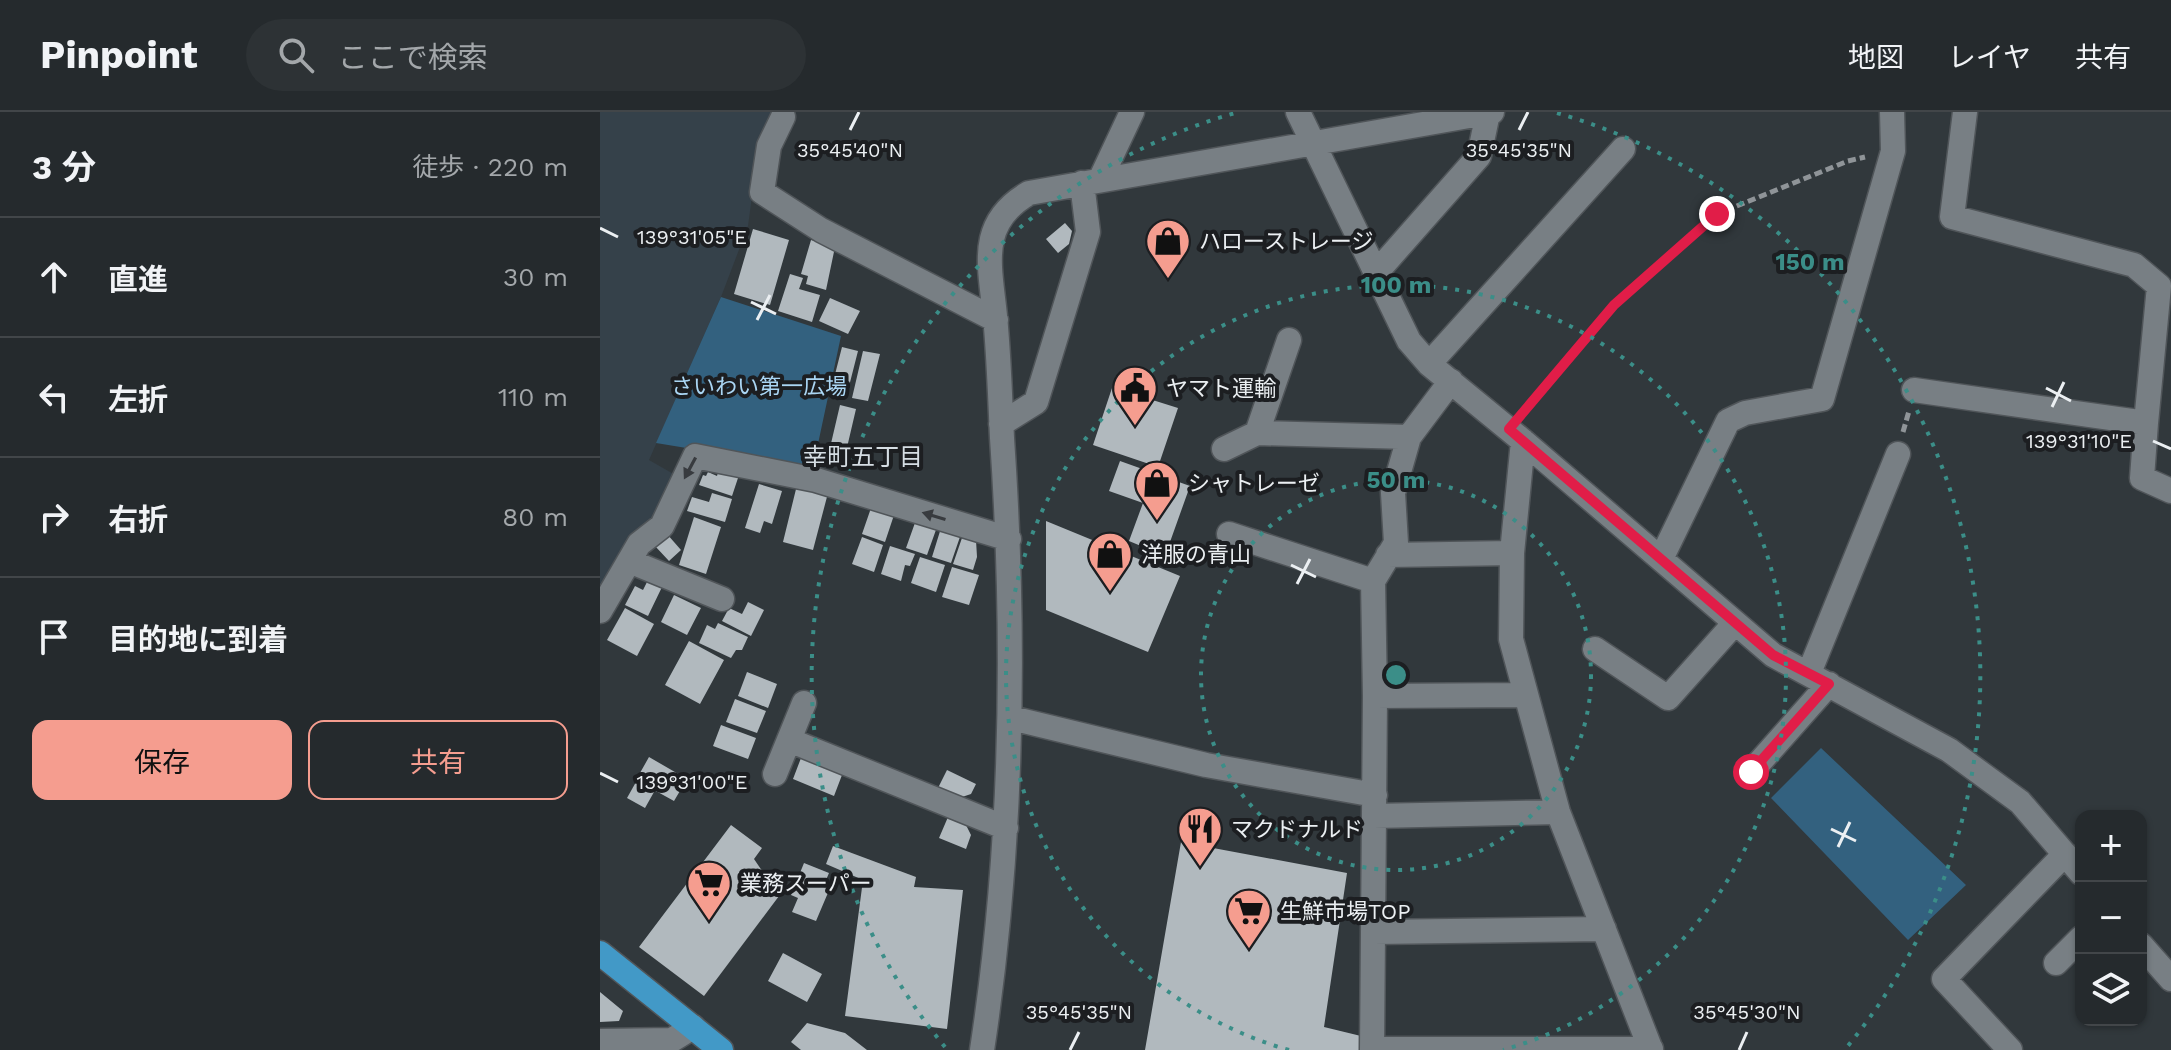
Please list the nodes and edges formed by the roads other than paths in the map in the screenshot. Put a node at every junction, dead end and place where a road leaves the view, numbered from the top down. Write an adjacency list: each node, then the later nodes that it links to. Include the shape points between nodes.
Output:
1 (1132, 112): 10 (street)
2 (1298, 112): 8 (street)
3 (1490, 112): 7 (street); 11 (street, via 1479,156)
4 (1892, 112): 30 (street, via 1893,151 1822,399 1728,421)
5 (1965, 112): 13 (street, via 1952,217 2134,265 2159,286)
6 (783, 117): 12 (street, via 769,146 762,192 821,230)
7 (1393, 121): 8 (street)
8 (1312, 144): 10 (street); 11 (street)
9 (1623, 149): 15 (street)
10 (1091, 182): 12 (street, via 1029,193 999,218 989,261); 19 (street, via 1088,232 1036,402)
11 (1375, 274): 15 (street, via 1409,341)
12 (996, 320): 19 (street)
13 (2164, 324): 18 (street)
14 (1289, 340): 20 (street)
15 (1429, 364): 16 (street)
16 (1451, 381): 21 (street); 22 (street)
17 (1914, 390): 18 (street)
18 (2146, 423): 25 (street, via 2142,478)
19 (1001, 424): 27 (street)
20 (1257, 433): 22 (street); 23 (street)
21 (1516, 435): 28 (street); 30 (street)
22 (1409, 437): 29 (street, via 1393,493 1396,543)
23 (1224, 449)
24 (1898, 454): 37 (street)
25 (2171, 491)
26 (1229, 534): 32 (street)
27 (1009, 539): 31 (street, one-way to 31, via 816,480 695,456 662,526 639,544); 41 (street)
28 (1512, 553): 29 (street); 38 (street, via 1511,639)
29 (1388, 555): 32 (street)
30 (1661, 559): 35 (street)
31 (629, 561): 33 (street); 34 (street)
32 (1373, 581): 39 (street)
33 (722, 599)
34 (600, 611)
35 (1734, 624): 36 (street, via 1668,698); 37 (street, via 1773,655)
36 (1595, 649)
37 (1819, 679): 43 (street); 48 (street, via 1949,750 2020,802)
38 (1525, 695): 39 (street); 46 (street)
39 (1375, 696): 45 (street)
40 (804, 703): 42 (street)
41 (1011, 718): 45 (street); 47 (street)
42 (789, 740): 44 (street); 47 (street)
43 (1751, 772)
44 (775, 774)
45 (1374, 805): 46 (street); 51 (street)
46 (1558, 812): 50 (street)
47 (1006, 828): 59 (street)
48 (2065, 854): 49 (street); 61 (street, via 1944,979)
49 (2075, 866)
50 (1604, 929): 51 (street); 57 (street)
51 (1374, 932): 60 (street)
52 (2075, 944): 54 (street)
53 (600, 953): 55 (main road)
54 (2056, 963)
55 (693, 1027): 56 (street, via 672,1040); 58 (main road)
56 (600, 1041)
57 (1651, 1049): 60 (street)
58 (721, 1050)
59 (982, 1050)
60 (1372, 1050)
61 (2010, 1050)

